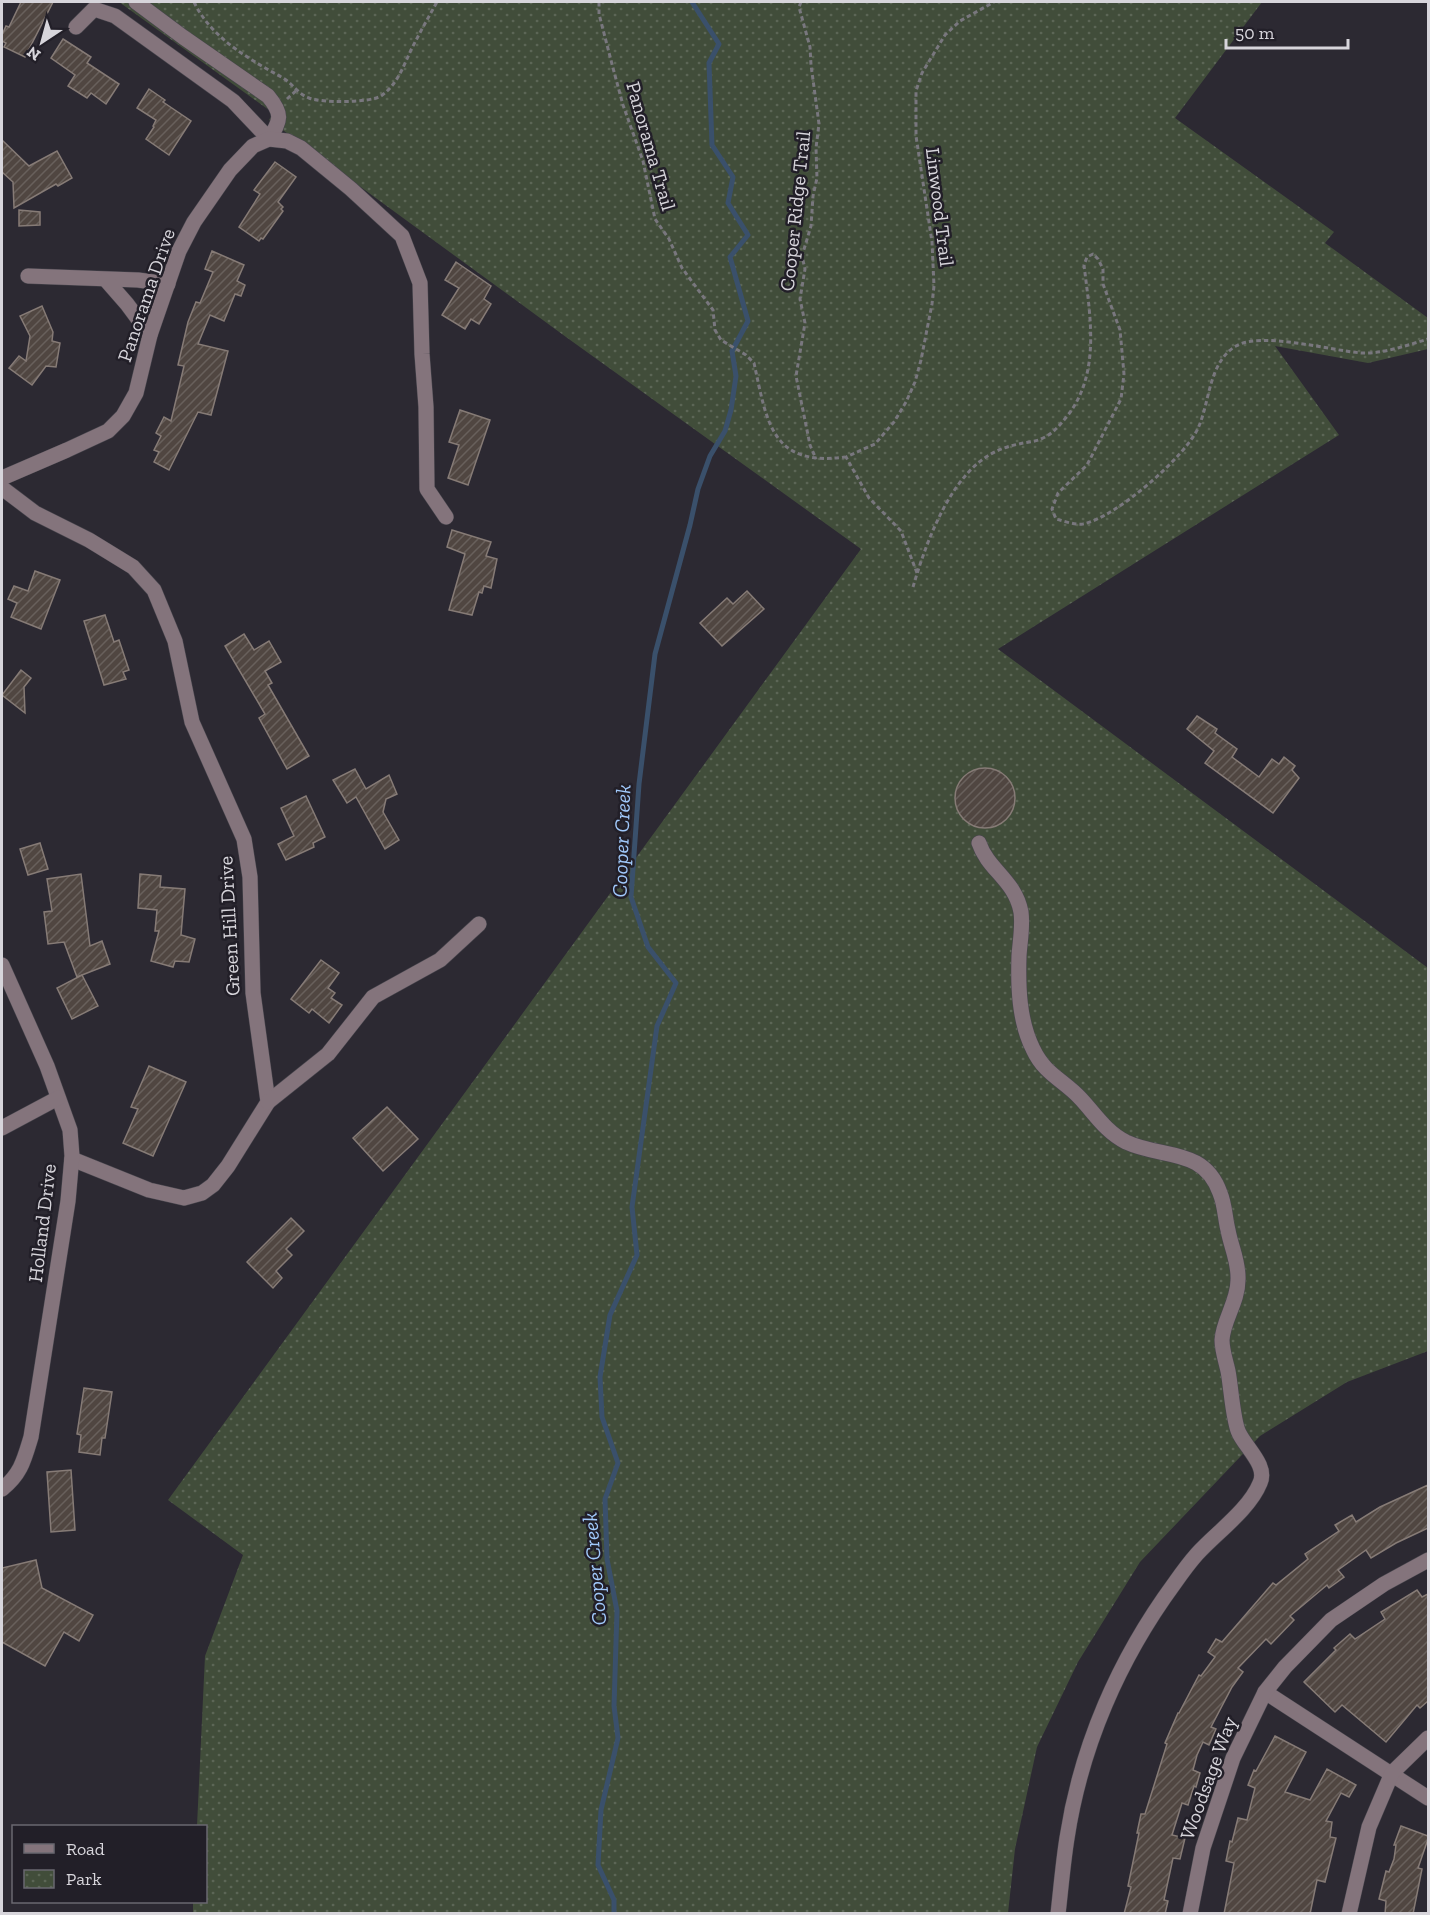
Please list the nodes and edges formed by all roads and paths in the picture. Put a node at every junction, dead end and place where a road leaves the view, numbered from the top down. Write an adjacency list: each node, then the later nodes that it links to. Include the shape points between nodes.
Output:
1 (136, 2): 8 (street, via 268,96 280,115)
2 (194, 2): 3 (path, via 219,36 301,94 321,102 381,96 403,70)
3 (437, 2)
4 (599, 2): 15 (path, Panorama Trail, via 655,219 682,268 713,310 715,330 721,340 754,363 773,432 798,455)
5 (801, 2): 15 (path, Cooper Ridge Trail, via 819,124 811,226 802,256 805,269 800,299 805,323 796,376)
6 (994, 2): 14 (path, Linwood Trail, via 945,34 916,91 916,136 932,242 932,304 921,360 906,402 875,444)
7 (76, 27): 8 (street, via 94,9 116,16 233,101)
8 (269, 139): 11 (street, Panorama Drive, via 253,146 224,178 194,222); 18 (street, via 301,148 402,236 420,283 427,489)
9 (28, 276): 10 (street)
10 (106, 280): 11 (street); 12 (street)
11 (168, 284): 12 (street, Panorama Drive)
12 (150, 335): 16 (street, Panorama Drive, via 136,393 123,417 108,431)
13 (1428, 339): 19 (path, via 1365,353 1258,340 1237,345 1220,361 1198,428 1176,458 1101,518 1081,524 1067,522 1056,519 1054,501 1086,465 1113,417 1124,374 1120,330 1103,284 1102,269 1093,254 1087,256 1084,265 1091,339 1082,392 1055,431 1040,440 995,451 963,478 942,514)
14 (846, 457): 15 (path, Panorama Trail); 19 (path, via 869,498 901,531)
15 (816, 459)
16 (2, 478)
17 (2, 488): 25 (street, Green Hill Drive, via 35,513 133,567 154,590 175,641 192,722 244,839 250,877 253,993)
18 (446, 517)
19 (917, 573): 20 (path)
20 (913, 587)
21 (979, 843): 34 (street, via 1017,898 1022,932 1020,1006 1032,1048 1046,1070 1116,1136 1142,1148 1191,1159 1209,1171 1220,1191 1238,1279 1222,1340 1237,1431 1260,1466 1262,1481 1197,1554 1159,1605 1106,1700 1077,1787 1066,1839)
22 (479, 924): 25 (street, via 440,960 373,997 327,1054)
23 (2, 965): 24 (street, Holland Drive)
24 (58, 1098): 26 (street); 27 (street, Holland Drive, via 70,1130)
25 (268, 1102): 27 (street, via 228,1166 202,1193 184,1198 149,1191)
26 (2, 1128)
27 (72, 1160): 28 (street, Holland Drive, via 32,1437 24,1462)
28 (2, 1489)
29 (1428, 1560): 30 (street, Woodsage Way, via 1330,1620)
30 (1265, 1692): 32 (street); 35 (street, Woodsage Way, via 1233,1758 1203,1848)
31 (1428, 1738): 32 (street)
32 (1392, 1773): 33 (street); 36 (street, via 1370,1827)
33 (1428, 1798)
34 (1058, 1914)
35 (1190, 1914)
36 (1349, 1914)

